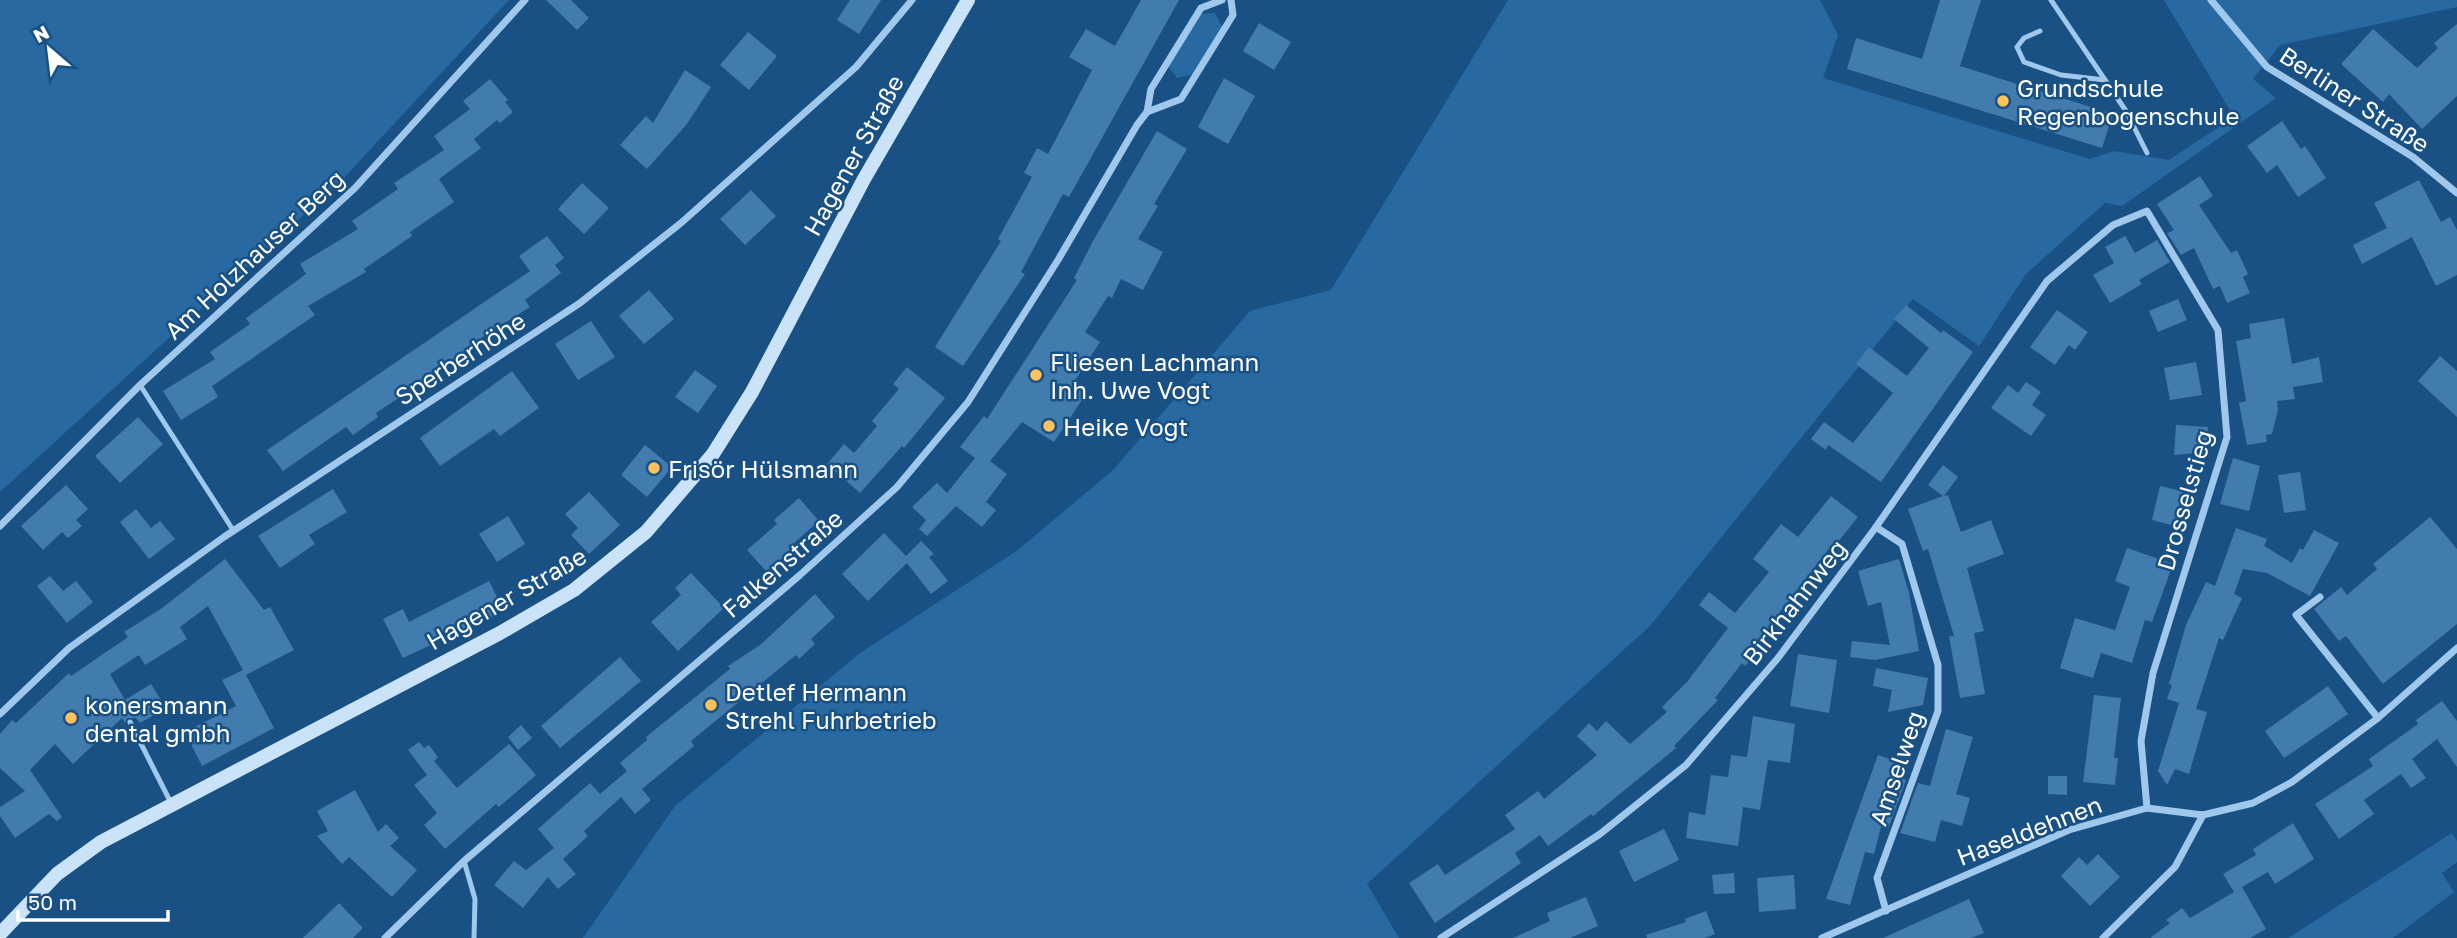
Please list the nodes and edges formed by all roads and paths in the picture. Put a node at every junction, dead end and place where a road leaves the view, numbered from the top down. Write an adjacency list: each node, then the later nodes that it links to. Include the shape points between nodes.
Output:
1 (525, 0): 14 (street, Am Holzhauser Berg, via 355,188)
2 (912, 0): 17 (street, Sperberhöhe, via 856,67 681,223 580,303)
3 (968, 0): 23 (main road, Hagener Straße, via 864,179 752,392 713,454 646,532 574,590 500,633)
4 (1222, 0): 10 (street, Falkenstraße, via 1201,8 1151,89)
5 (1231, 0): 10 (street, via 1233,15 1181,99)
6 (2051, 0): 9 (lane)
7 (2211, 0): 12 (street, Berliner Straße, via 2267,67 2413,157)
8 (2040, 31): 9 (lane, via 2017,47 2024,62 2061,75)
9 (2105, 80): 11 (lane)
10 (1147, 112): 26 (street, Falkenstraße, via 968,402 897,487)
11 (2147, 153)
12 (2457, 193)
13 (2113, 225): 16 (street, Birkhahnweg, via 2047,281); 24 (street, Drosselstieg, via 2147,211 2218,330 2227,437 2153,673 2141,741)
14 (140, 385): 15 (street, Am Holzhauser Berg); 17 (lane)
15 (0, 526)
16 (1876, 527): 27 (street, Amselweg, via 1902,544 1938,664 1938,711 1877,878); 31 (street, Birkhahnweg, via 1778,658 1686,765 1600,834)
17 (233, 530): 20 (street, Sperberhöhe, via 69,648)
18 (2320, 597): 21 (street, via 2296,615)
19 (2457, 648): 21 (street, Haseldehnen)
20 (0, 714)
21 (2378, 718): 25 (street, Haseldehnen, via 2292,782 2253,803)
22 (130, 722): 23 (lane)
23 (171, 804): 28 (main road, Hagener Straße, via 101,842 57,874)
24 (2147, 808): 25 (street, Haseldehnen); 27 (street, Haseldehnen, via 2069,830)
25 (2203, 815): 33 (street, via 2175,867)
26 (464, 861): 29 (street, Falkenstraße); 30 (lane, via 475,899)
27 (1886, 911): 32 (street, Haseldehnen)
28 (0, 934)
29 (385, 938)
30 (474, 938)
31 (1441, 938)
32 (1822, 938)
33 (2103, 938)

